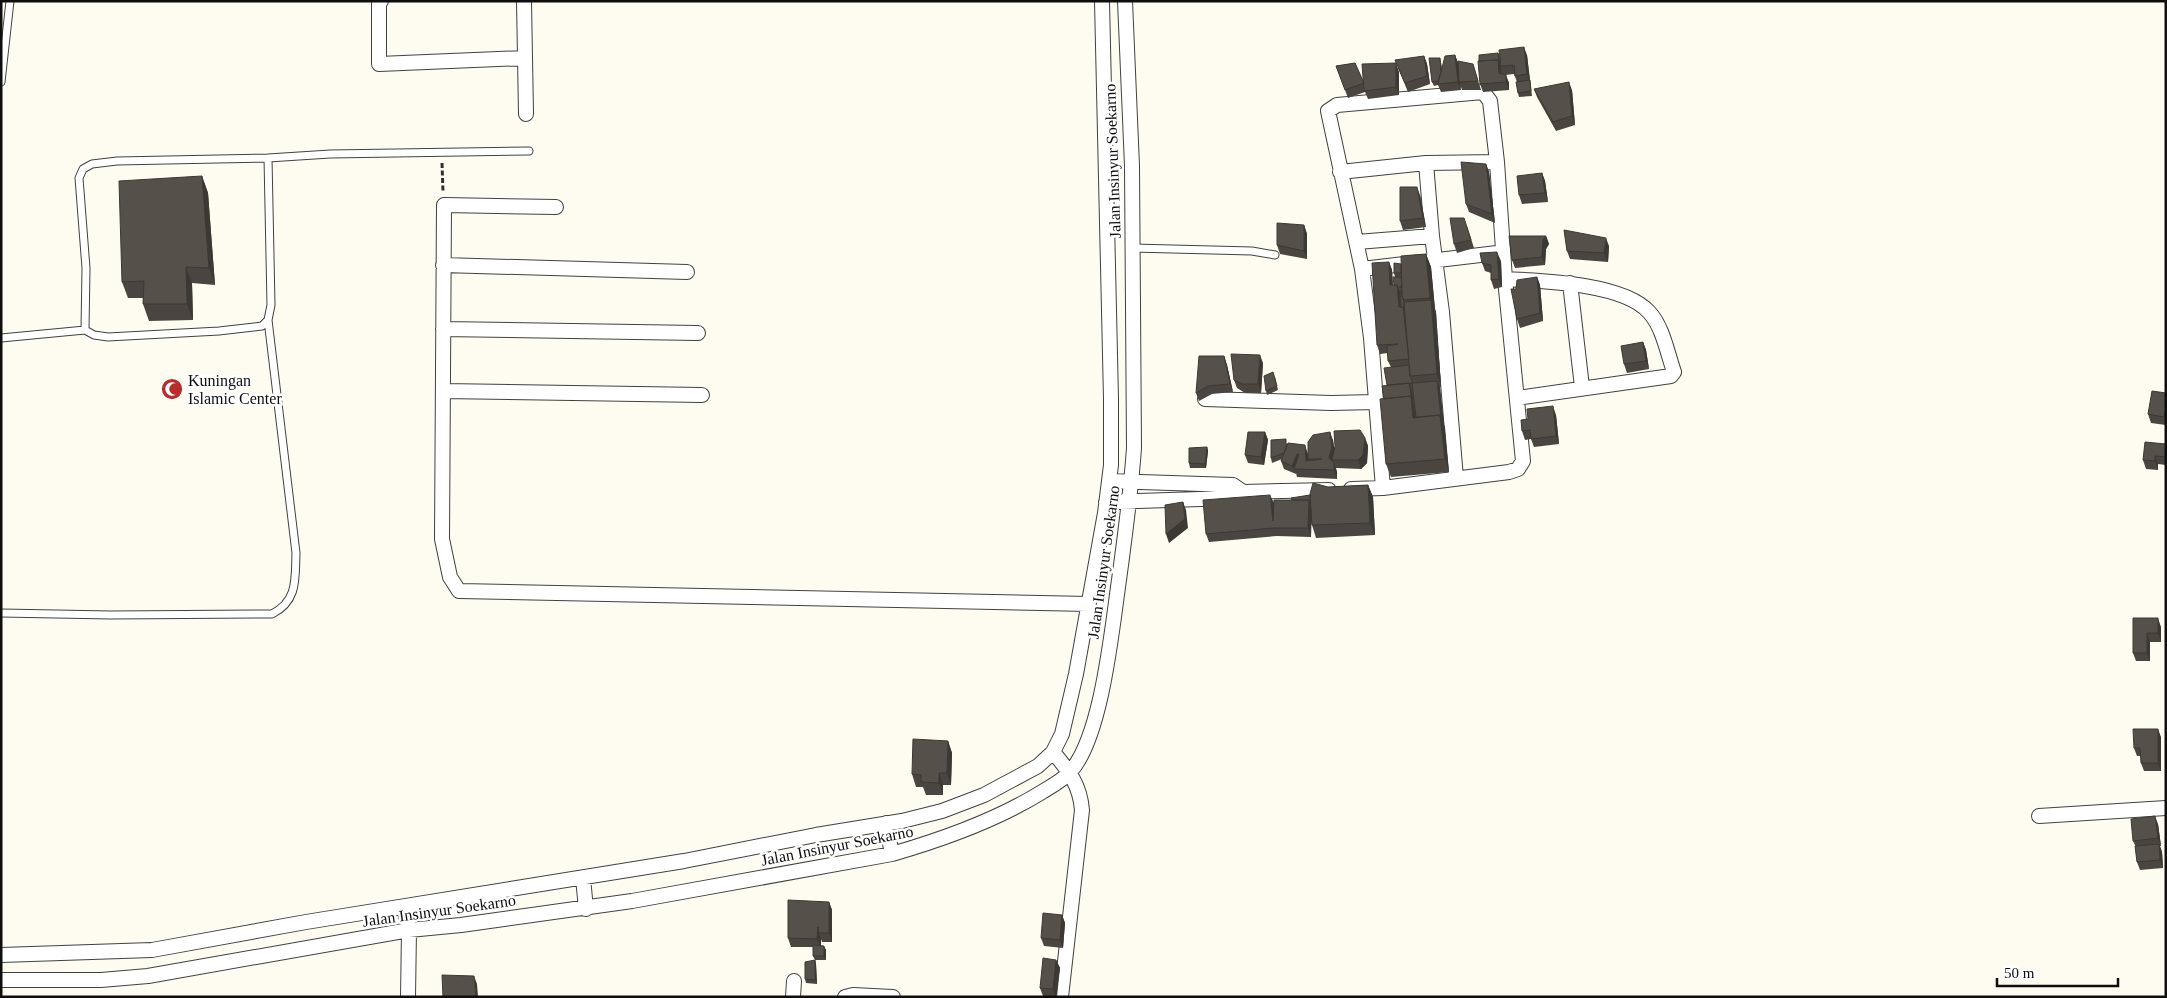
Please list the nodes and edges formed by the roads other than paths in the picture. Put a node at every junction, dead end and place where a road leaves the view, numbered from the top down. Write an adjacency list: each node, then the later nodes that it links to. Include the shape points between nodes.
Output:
1 (10, 1): 7 (lane)
2 (381, 1): 6 (street, via 379,64)
3 (524, 1): 6 (street)
4 (1102, 1): 8 (street, Jalan Insinyur Soekarno)
5 (1125, 1): 9 (street, Jalan Insinyur Soekarno)
6 (525, 58): 10 (street)
7 (1, 82)
8 (1105, 103): 9 (street); 40 (street, Jalan Insinyur Soekarno, via 1111,399)
9 (1128, 103): 19 (street, Jalan Insinyur Soekarno)
10 (526, 114)
11 (529, 151): 12 (lane)
12 (268, 158): 28 (lane, via 271,305); 29 (lane, via 117,162 92,164 83,169 79,178 86,268)
13 (1497, 162): 14 (street); 15 (street, via 1490,101 1486,94 1478,91 1330,108 1328,118); 20 (street)
14 (1426, 163): 15 (street); 17 (street)
15 (1340, 172): 18 (street)
16 (556, 207): 23 (street, via 444,205)
17 (1432, 236): 18 (street); 22 (street)
18 (1357, 242): 24 (street)
19 (1132, 248): 21 (lane); 41 (street, Jalan Insinyur Soekarno)
20 (1503, 253): 22 (street); 26 (street)
21 (1275, 255)
22 (1436, 260): 24 (street); 39 (street)
23 (444, 264): 25 (street); 30 (street)
24 (1362, 268): 38 (street)
25 (687, 272)
26 (1505, 279): 27 (street); 36 (street)
27 (1570, 283): 33 (street); 33 (street, via 1638,302 1655,322 1674,372 1671,376)
28 (268, 320): 29 (lane, via 262,326 218,331 108,337); 47 (lane, via 296,553 295,589 283,608 272,614)
29 (85, 330): 32 (lane)
30 (444, 330): 31 (street); 34 (street)
31 (698, 333)
32 (1, 338)
33 (1582, 387): 36 (street)
34 (443, 391): 35 (street); 46 (street, via 442,539 450,578 459,591)
35 (702, 395)
36 (1517, 398): 39 (street, via 1523,465 1509,472)
37 (1206, 399): 38 (street)
38 (1375, 402): 42 (street)
39 (1456, 478): 42 (street)
40 (1109, 481): 41 (street); 45 (street, Jalan Insinyur Soekarno)
41 (1132, 482): 43 (street, via 1233,485); 44 (street, Jalan Insinyur Soekarno)
42 (1383, 488): 43 (street)
43 (1243, 492): 44 (street, via 1232,498)
44 (1130, 500): 45 (street); 49 (street, Jalan Insinyur Soekarno, via 1114,618 1095,720 1088,744)
45 (1106, 502): 46 (street, Jalan Insinyur Soekarno)
46 (1089, 604): 48 (street, Jalan Insinyur Soekarno, via 1067,714)
47 (1, 613)
48 (1053, 752): 49 (street); 52 (street, Jalan Insinyur Soekarno, via 1038,766 984,795)
49 (1070, 772): 53 (street, Jalan Insinyur Soekarno, via 1026,802 996,817); 65 (street, via 1080,794 1082,810)
50 (2166, 808): 51 (street)
51 (2039, 816)
52 (886, 824): 53 (street); 54 (street, Jalan Insinyur Soekarno)
53 (892, 854): 56 (street, Jalan Insinyur Soekarno)
54 (583, 878): 55 (street, Jalan Insinyur Soekarno); 56 (street)
55 (404, 907): 57 (street); 58 (street, Jalan Insinyur Soekarno, via 152,950)
56 (586, 909): 57 (street, Jalan Insinyur Soekarno)
57 (408, 930): 59 (street, Jalan Insinyur Soekarno, via 148,976 101,980); 61 (street)
58 (1, 955)
59 (1, 980)
60 (794, 981): 62 (street)
61 (408, 997)
62 (793, 997)
63 (844, 997): 64 (street)
64 (893, 997)
65 (1061, 997)

